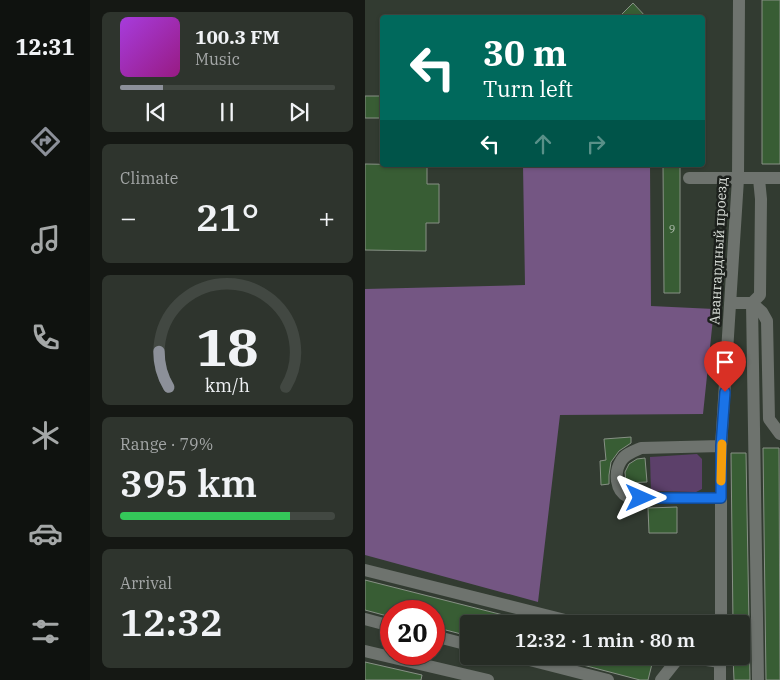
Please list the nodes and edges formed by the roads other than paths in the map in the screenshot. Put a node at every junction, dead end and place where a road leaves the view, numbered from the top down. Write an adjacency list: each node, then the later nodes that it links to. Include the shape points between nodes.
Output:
1 (739, 0): 4 (street, Авангардный проезд)
2 (689, 178): 4 (street)
3 (780, 178): 5 (street)
4 (738, 179): 5 (street); 6 (street, Авангардный проезд)
5 (759, 179): 7 (street, via 760,295)
6 (730, 303): 7 (street); 10 (street, Авангардный проезд)
7 (752, 303): 8 (street, via 767,321); 27 (street)
8 (774, 363): 9 (street, via 769,419)
9 (778, 430)
10 (721, 446): 11 (street, Авангардный проезд); 11 (street, via 641,448 622,460 616,479 627,497)
11 (721, 498): 14 (street, Авангардный проезд)
12 (365, 570): 13 (street)
13 (545, 615)
14 (721, 615)
15 (365, 619): 16 (street)
16 (380, 623)
17 (445, 639): 18 (street)
18 (460, 643)
19 (365, 651): 23 (street)
20 (550, 665): 24 (street)
21 (673, 665): 25 (street)
22 (720, 665): 26 (street)
23 (488, 680)
24 (609, 680)
25 (661, 680)
26 (720, 680)
27 (758, 680)

